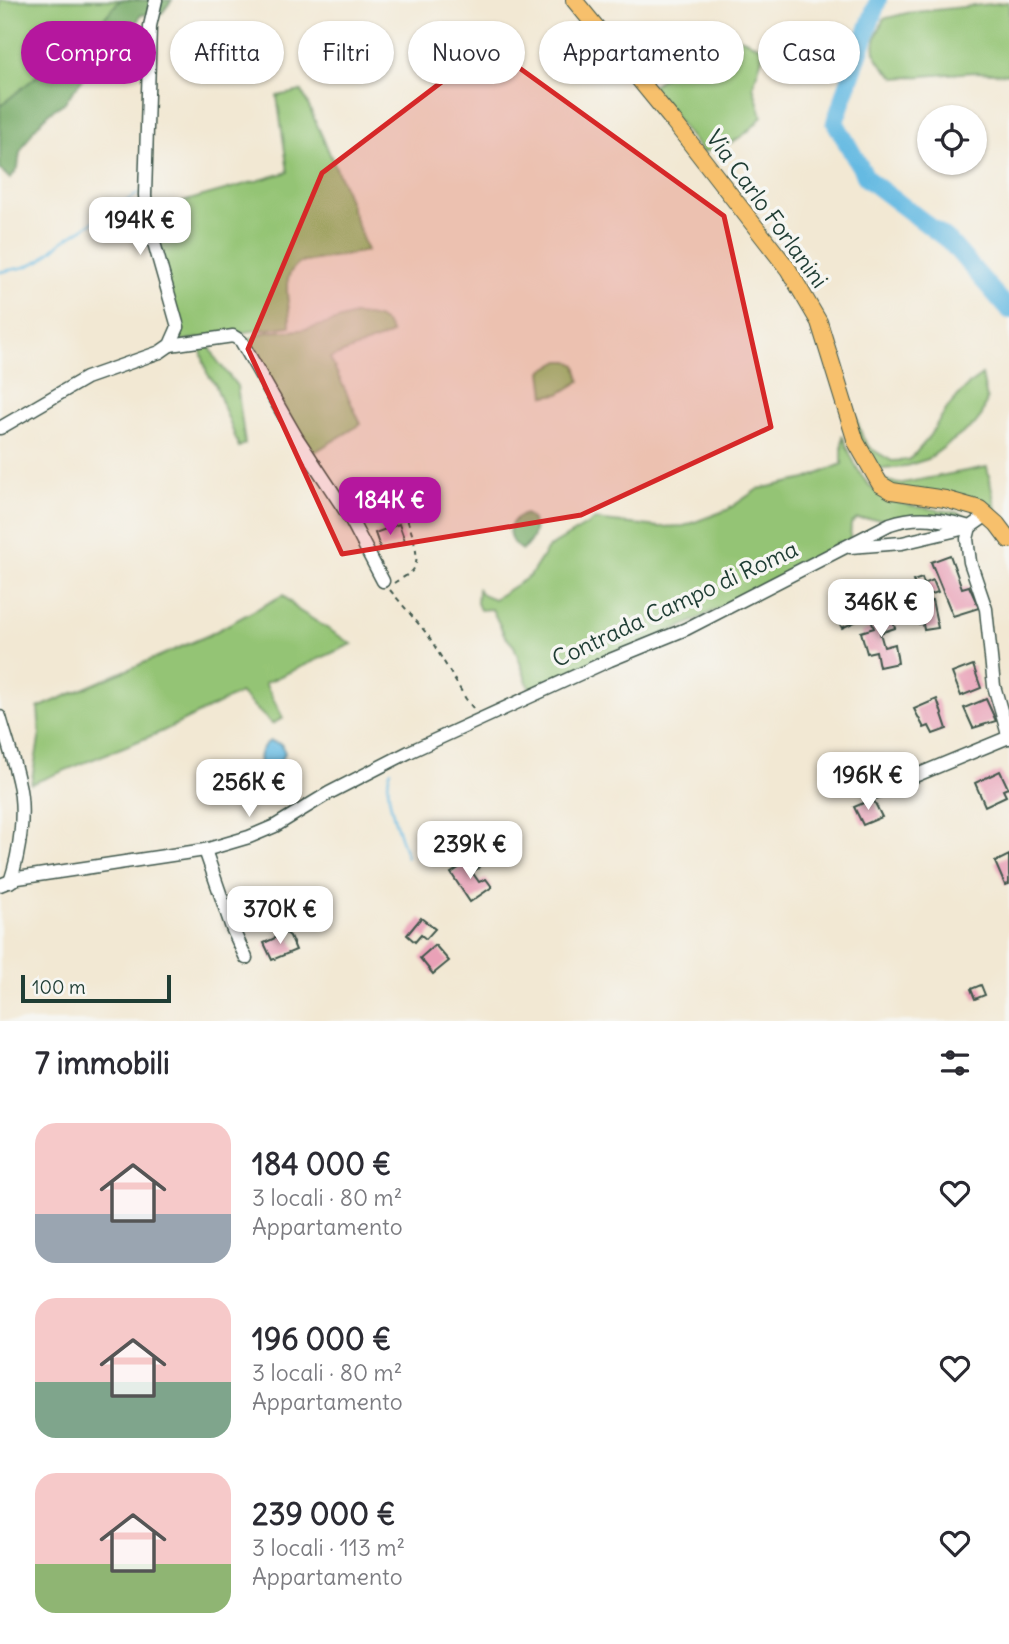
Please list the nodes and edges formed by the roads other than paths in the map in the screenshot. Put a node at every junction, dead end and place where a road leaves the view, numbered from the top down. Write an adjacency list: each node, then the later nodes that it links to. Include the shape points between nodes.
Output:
1 (156, 0): 3 (street, via 150,26 145,195 147,218 178,327)
2 (573, 0): 5 (main road, Via Carlo Forlanini, via 788,269 819,322 856,442 880,484 892,491 967,504)
3 (170, 345): 4 (street, via 86,379); 9 (street, via 233,336 242,341)
4 (0, 428)
5 (987, 515): 6 (street); 7 (main road)
6 (970, 527): 8 (street, via 902,543); 8 (street, Contrada Campo di Roma, via 916,517 890,524); 11 (street, via 970,562 986,609 994,686)
7 (1009, 540)
8 (845, 547): 13 (street, Contrada Campo di Roma, via 686,629 405,754 275,826)
9 (383, 581)
10 (0, 717): 14 (street, via 19,782 22,813 15,868)
11 (1009, 737): 12 (street)
12 (876, 792)
13 (205, 850): 14 (street, Contrada Campo di Roma); 15 (street)
14 (5, 883)
15 (247, 958)

